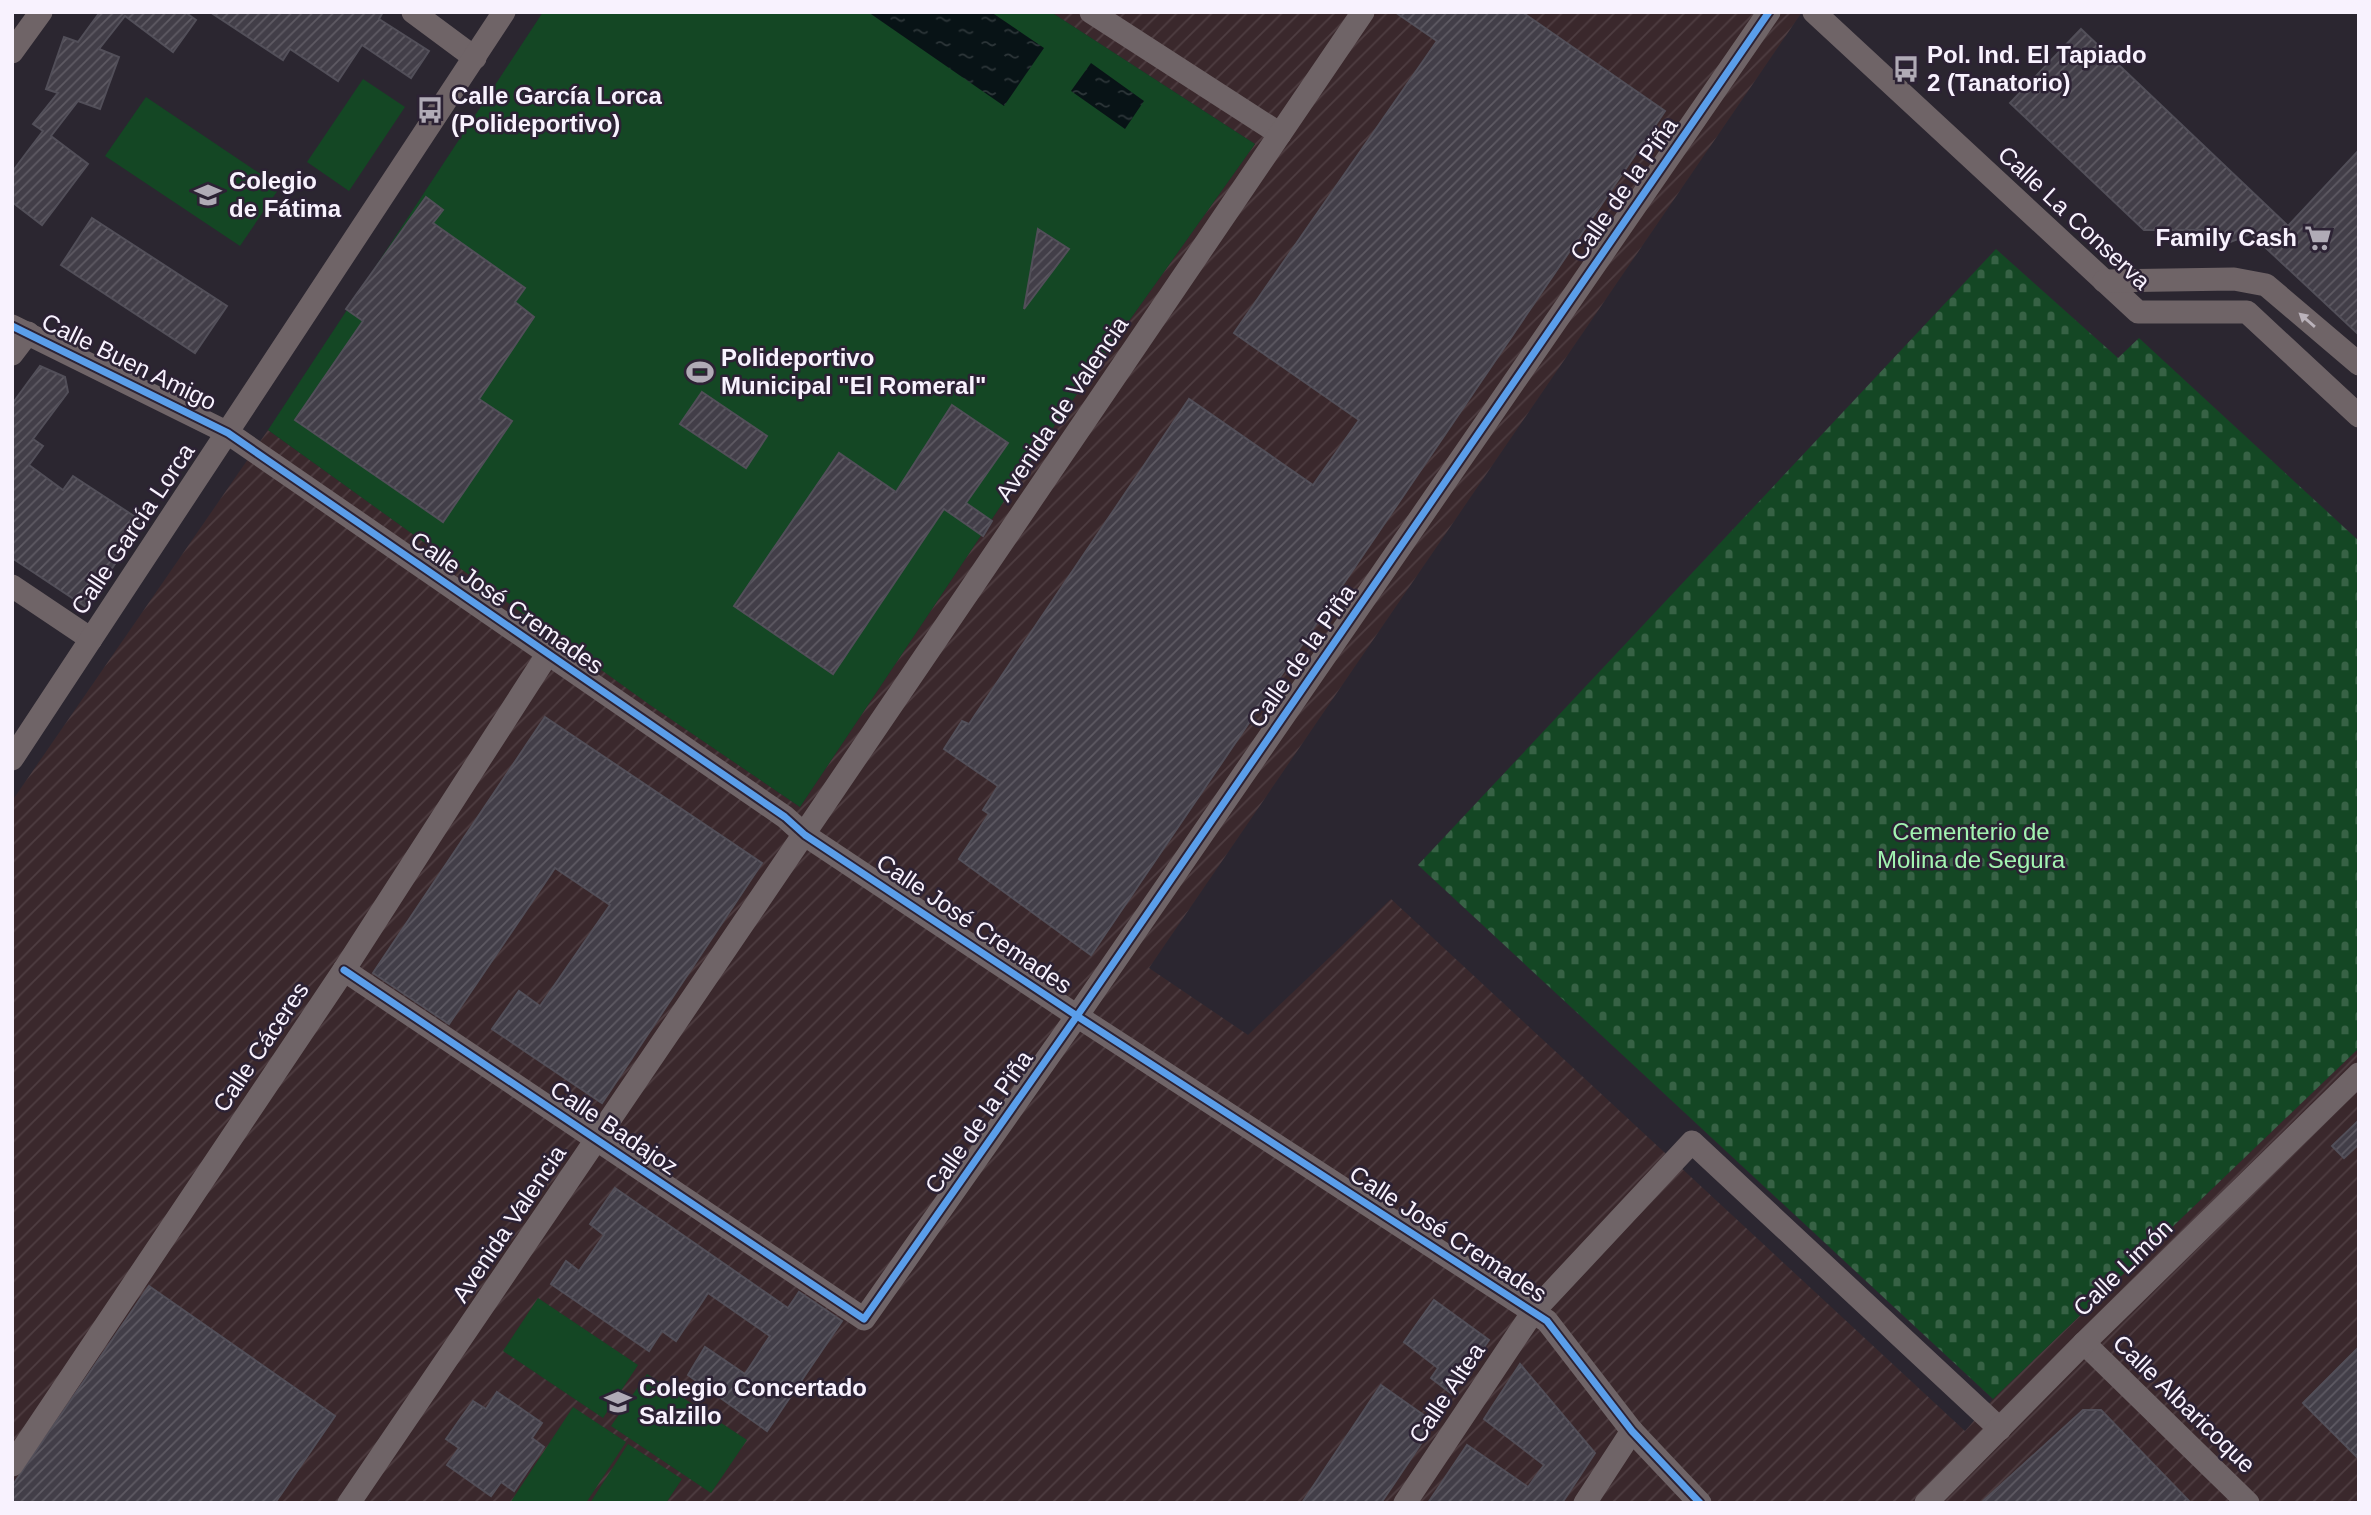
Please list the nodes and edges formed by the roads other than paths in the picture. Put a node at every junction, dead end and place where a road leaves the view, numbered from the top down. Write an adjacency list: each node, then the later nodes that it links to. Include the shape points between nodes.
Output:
1 (41, 12): 8 (street)
2 (413, 12): 9 (street)
3 (504, 12): 9 (street, Calle García Lorca)
4 (1091, 12): 10 (street)
5 (1363, 12): 10 (street, Avenida de Valencia)
6 (1769, 12): 23 (street, Calle de la Piña)
7 (1814, 12): 11 (street, Calle La Conserva)
8 (12, 52)
9 (475, 58): 16 (street, Calle García Lorca)
10 (1280, 134): 21 (street, Avenida de Valencia)
11 (2104, 281): 14 (street, one-way to 11, via 2266,285 2234,279); 15 (street, Calle La Conserva, via 2138,312 2247,312)
12 (20, 330): 13 (street); 16 (street, Calle Buen Amigo)
13 (12, 354)
14 (2359, 364)
15 (2359, 416)
16 (228, 433): 18 (street, Calle García Lorca); 19 (street, Calle José Cremades)
17 (12, 586): 18 (street)
18 (91, 639): 20 (street, Calle García Lorca)
19 (547, 655): 21 (street, Calle José Cremades); 22 (street, Calle Cáceres)
20 (12, 758)
21 (805, 835): 23 (street, Calle José Cremades); 25 (street, Avenida Valencia)
22 (344, 970): 25 (street, Calle Badajoz); 31 (street, Calle Cáceres)
23 (1077, 1016): 26 (street, Calle José Cremades); 27 (street, Calle de la Piña)
24 (2359, 1074): 28 (street, Calle Limón)
25 (598, 1140): 27 (street, Calle Badajoz); 32 (street, Avenida Valencia)
26 (1533, 1312): 29 (street, Calle Altea, via 1692,1142); 30 (street, Calle José Cremades, via 1547,1321); 33 (street, Calle Altea)
27 (863, 1319)
28 (2084, 1343): 29 (street, Calle Limón); 37 (street, Calle Albaricoque)
29 (2000, 1429): 36 (street, Calle Limón)
30 (1633, 1431): 34 (street); 35 (street, Calle José Cremades)
31 (12, 1465)
32 (349, 1503)
33 (1405, 1503)
34 (1585, 1503)
35 (1700, 1503)
36 (1926, 1503)
37 (2248, 1503)

